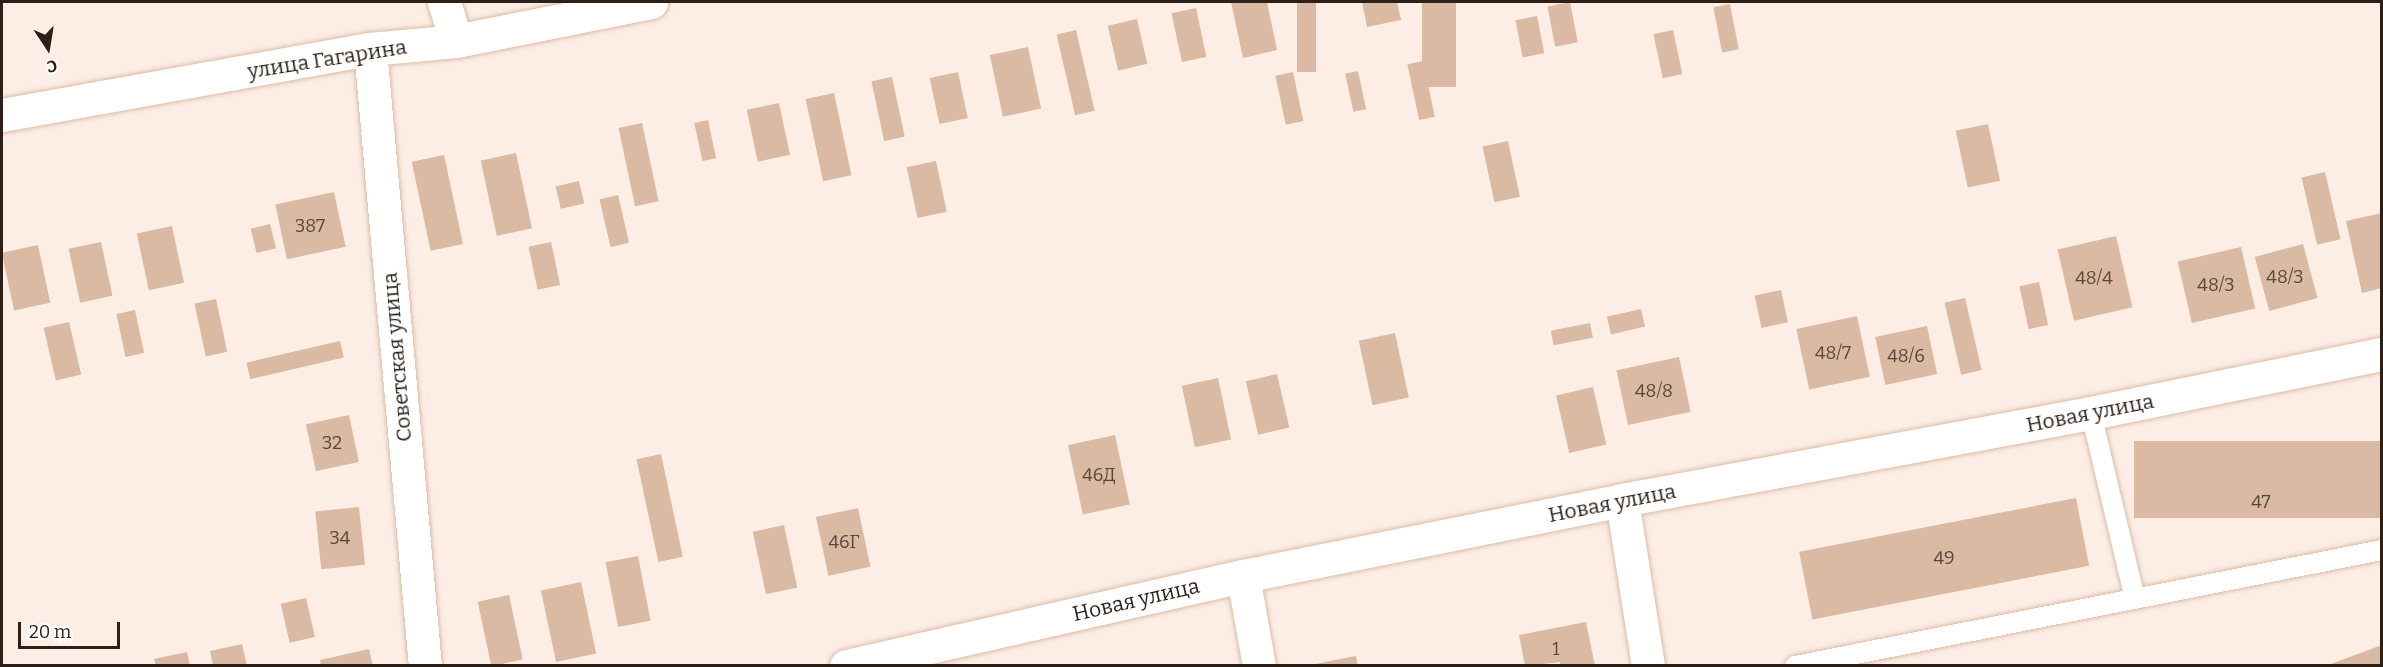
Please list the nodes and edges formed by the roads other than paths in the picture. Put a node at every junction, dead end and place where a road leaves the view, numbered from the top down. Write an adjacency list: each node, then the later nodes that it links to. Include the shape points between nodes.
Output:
1 (444, 2): 3 (street)
2 (651, 2): 3 (street, улица Гагарина)
3 (456, 41): 4 (street, улица Гагарина)
4 (370, 49): 5 (street, улица Гагарина); 13 (street, Советская улица)
5 (2, 115)
6 (2382, 354): 7 (street, Новая улица)
7 (2091, 413): 8 (street, Новая улица); 11 (lane)
8 (1622, 500): 10 (street, Новая улица); 15 (street)
9 (2382, 550): 11 (lane)
10 (1243, 576): 12 (street, Новая улица); 14 (street)
11 (2135, 599): 16 (lane)
12 (851, 665)
13 (425, 666)
14 (1259, 666)
15 (1648, 666)
16 (1795, 666)

